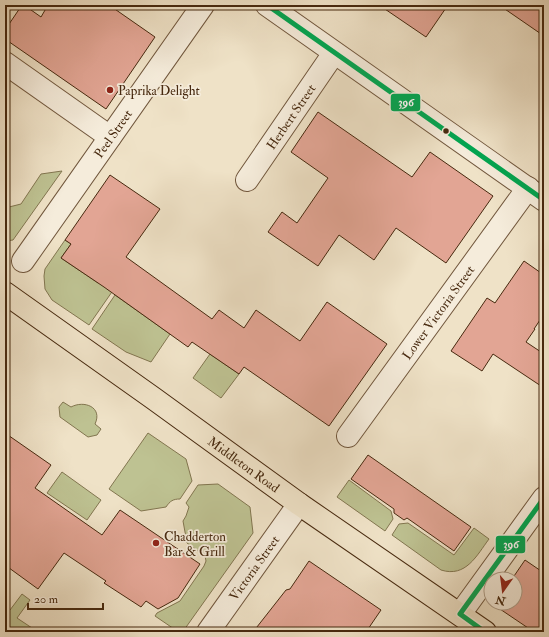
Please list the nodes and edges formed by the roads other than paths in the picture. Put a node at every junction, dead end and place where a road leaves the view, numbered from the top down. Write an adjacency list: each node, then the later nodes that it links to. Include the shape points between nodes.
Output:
1 (203, 5): 5 (street, Peel Street)
2 (267, 5): 3 (street)
3 (334, 53): 6 (street, Herbert Street); 7 (street)
4 (5, 63): 5 (street)
5 (110, 137): 8 (street, Peel Street)
6 (246, 180)
7 (536, 194): 10 (street, Lower Victoria Street)
8 (23, 261)
9 (5, 293): 12 (main road, Middleton Road)
10 (348, 436)
11 (544, 498): 13 (street)
12 (299, 504): 13 (main road, Middleton Road); 14 (street, Victoria Street)
13 (460, 614): 15 (main road, Middleton Road)
14 (208, 632)
15 (485, 632)

